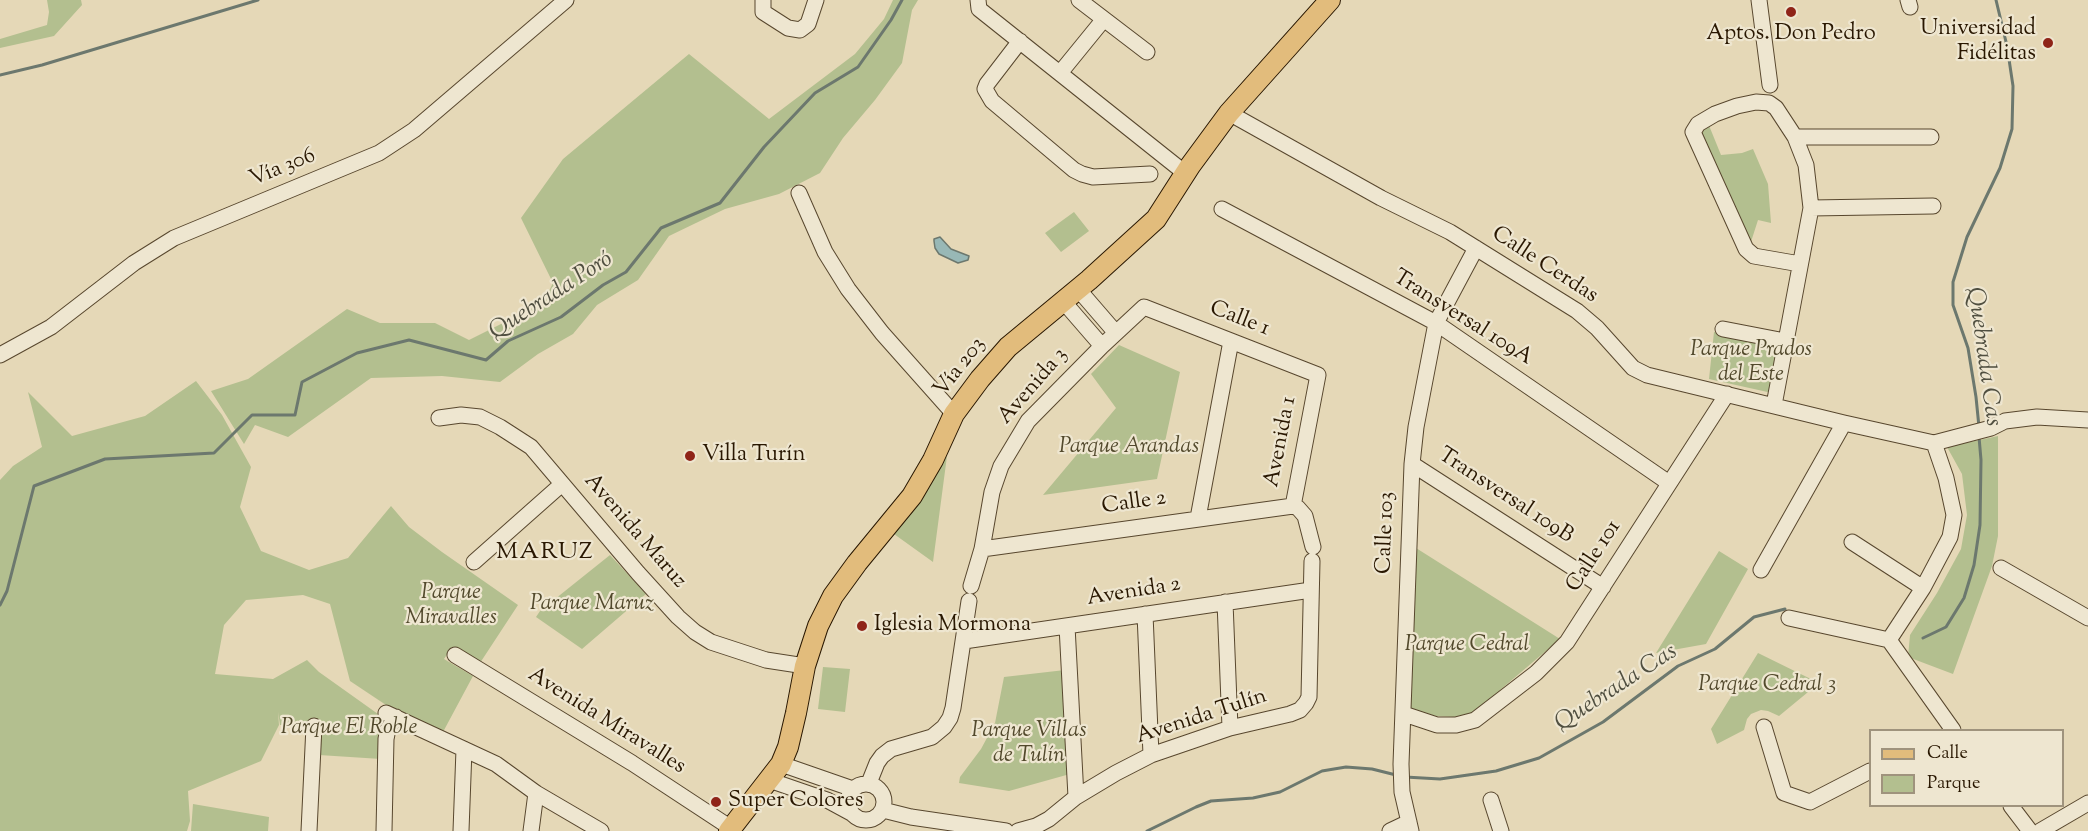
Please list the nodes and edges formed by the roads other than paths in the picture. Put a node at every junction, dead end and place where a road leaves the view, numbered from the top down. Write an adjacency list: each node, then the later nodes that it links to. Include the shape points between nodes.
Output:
1 (566, 0): 32 (street, Vía 306, via 414,130 379,153 174,238 134,262 51,327)
2 (763, 0): 3 (street, via 763,12 788,28 800,30 808,24)
3 (816, 0)
4 (978, 0): 9 (street, via 979,9)
5 (1079, 0): 8 (street)
6 (1330, 0): 13 (main road, Vía 203)
7 (1759, 0): 12 (street)
8 (1104, 19): 10 (street); 11 (street)
9 (1020, 41): 11 (street); 17 (street, via 987,84 992,101 1082,174)
10 (1147, 52)
11 (1060, 73): 16 (street)
12 (1770, 85)
13 (1229, 113): 16 (main road, Vía 203); 22 (street, Calle Cerdas)
14 (1795, 137): 15 (street); 20 (street, via 1806,165); 23 (street, via 1776,108 1763,102 1715,114 1698,124 1693,132 1746,249 1754,256)
15 (1930, 137)
16 (1185, 173): 24 (main road, Vía 203, via 1156,219)
17 (1150, 174)
18 (799, 194): 36 (street, via 825,252 848,289)
19 (1933, 206): 20 (street)
20 (1810, 208): 23 (street)
21 (1222, 209): 26 (street, Transversal 109A)
22 (1476, 248): 26 (street, Calle 103); 34 (street, Calle Cerdas, via 1577,311 1633,368 1647,375)
23 (1800, 264): 30 (street)
24 (1071, 295): 28 (street); 31 (street); 36 (main road, Vía 203, via 1008,347)
25 (1144, 307): 28 (street, Avenida 3); 29 (street, Calle 1)
26 (1436, 323): 41 (street, Calle 103); 42 (street, Transversal 109A)
27 (1723, 329): 30 (street)
28 (1116, 333): 31 (street, Avenida 3)
29 (1231, 341): 33 (street, Calle 1); 45 (street)
30 (1785, 341): 35 (street)
31 (1102, 346): 47 (street, Avenida 3, via 1028,421 1001,466)
32 (0, 355)
33 (1318, 375): 44 (street, Avenida 1)
34 (1727, 394): 35 (street, Calle Cerdas); 42 (street, Calle 101)
35 (1774, 405): 39 (street, Calle Cerdas)
36 (954, 414): 64 (main road, Vía 203, via 912,496 833,596)
37 (439, 418): 43 (street, Avenida Maruz, via 480,417 500,427 531,447)
38 (2088, 420): 40 (street, Calle Cerdas, via 2037,417 2005,421)
39 (1844, 423): 40 (street, Calle Cerdas); 50 (street)
40 (1934, 443): 53 (street, via 1954,515 1950,537)
41 (1412, 464): 52 (street, Transversal 109B); 66 (street, Calle 103)
42 (1669, 483): 52 (street, Calle 101)
43 (562, 484): 48 (street); 64 (street, Avenida Maruz, via 695,632 711,642 766,660)
44 (1293, 506): 45 (street, Calle 2); 54 (street, Avenida 1, via 1305,516 1312,554)
45 (1198, 518): 47 (street, Calle 2)
46 (1852, 542): 53 (street)
47 (982, 549): 51 (street, Avenida 3)
48 (474, 562)
49 (2001, 567): 59 (street)
50 (1761, 570)
51 (971, 585)
52 (1603, 587): 66 (street, Calle 101, via 1567,642 1536,673 1476,720 1437,724)
53 (1923, 588): 61 (street)
54 (1311, 590): 56 (street, Avenida 2); 65 (street, Avenida 1)
55 (969, 601): 62 (street)
56 (1225, 602): 57 (street, Avenida 2); 69 (street)
57 (1145, 614): 60 (street, Avenida 2); 72 (street)
58 (1789, 618): 61 (street)
59 (2088, 618)
60 (1067, 626): 62 (street, Avenida 2); 79 (street)
61 (1889, 640): 70 (street)
62 (964, 641): 76 (street, via 950,718 944,727 932,737 891,749 877,763)
63 (455, 655): 86 (street, Avenida Miravalles, via 632,763)
64 (805, 666): 73 (main road, Vía 203)
65 (1306, 703): 69 (street, Avenida Tulín, via 1290,714)
66 (1404, 714): 85 (street, Calle 103, via 1402,792)
67 (314, 726): 87 (street)
68 (1764, 727): 74 (street, via 1784,792 1810,802)
69 (1230, 728): 72 (street, Avenida Tulín)
70 (1951, 729)
71 (464, 749): 78 (street, via 496,764); 88 (street, via 391,715 386,739); 89 (street)
72 (1152, 755): 79 (street, Avenida Tulín)
73 (781, 764): 75 (main road, Vía 203); 77 (street)
74 (1869, 772)
75 (770, 780): 84 (street); 86 (main road, Vía 203)
76 (869, 783): 77 (street); 83 (street, via 883,793)
77 (853, 789): 84 (street, via 848,798)
78 (536, 793): 90 (street); 91 (street)
79 (1076, 797): 93 (street, Avenida Tulín, via 1049,819)
80 (1491, 800): 95 (street)
81 (2088, 803): 97 (street)
82 (2012, 807): 96 (street)
83 (883, 810): 84 (street, via 868,820); 92 (street, via 910,818)
84 (851, 813)
85 (1410, 827): 94 (street)
86 (730, 829)
87 (309, 831)
88 (384, 831)
89 (461, 831)
90 (531, 831)
91 (601, 831)
92 (1006, 831)
93 (1018, 831)
94 (1390, 831)
95 (1501, 831)
96 (2030, 831)
97 (2040, 831)

